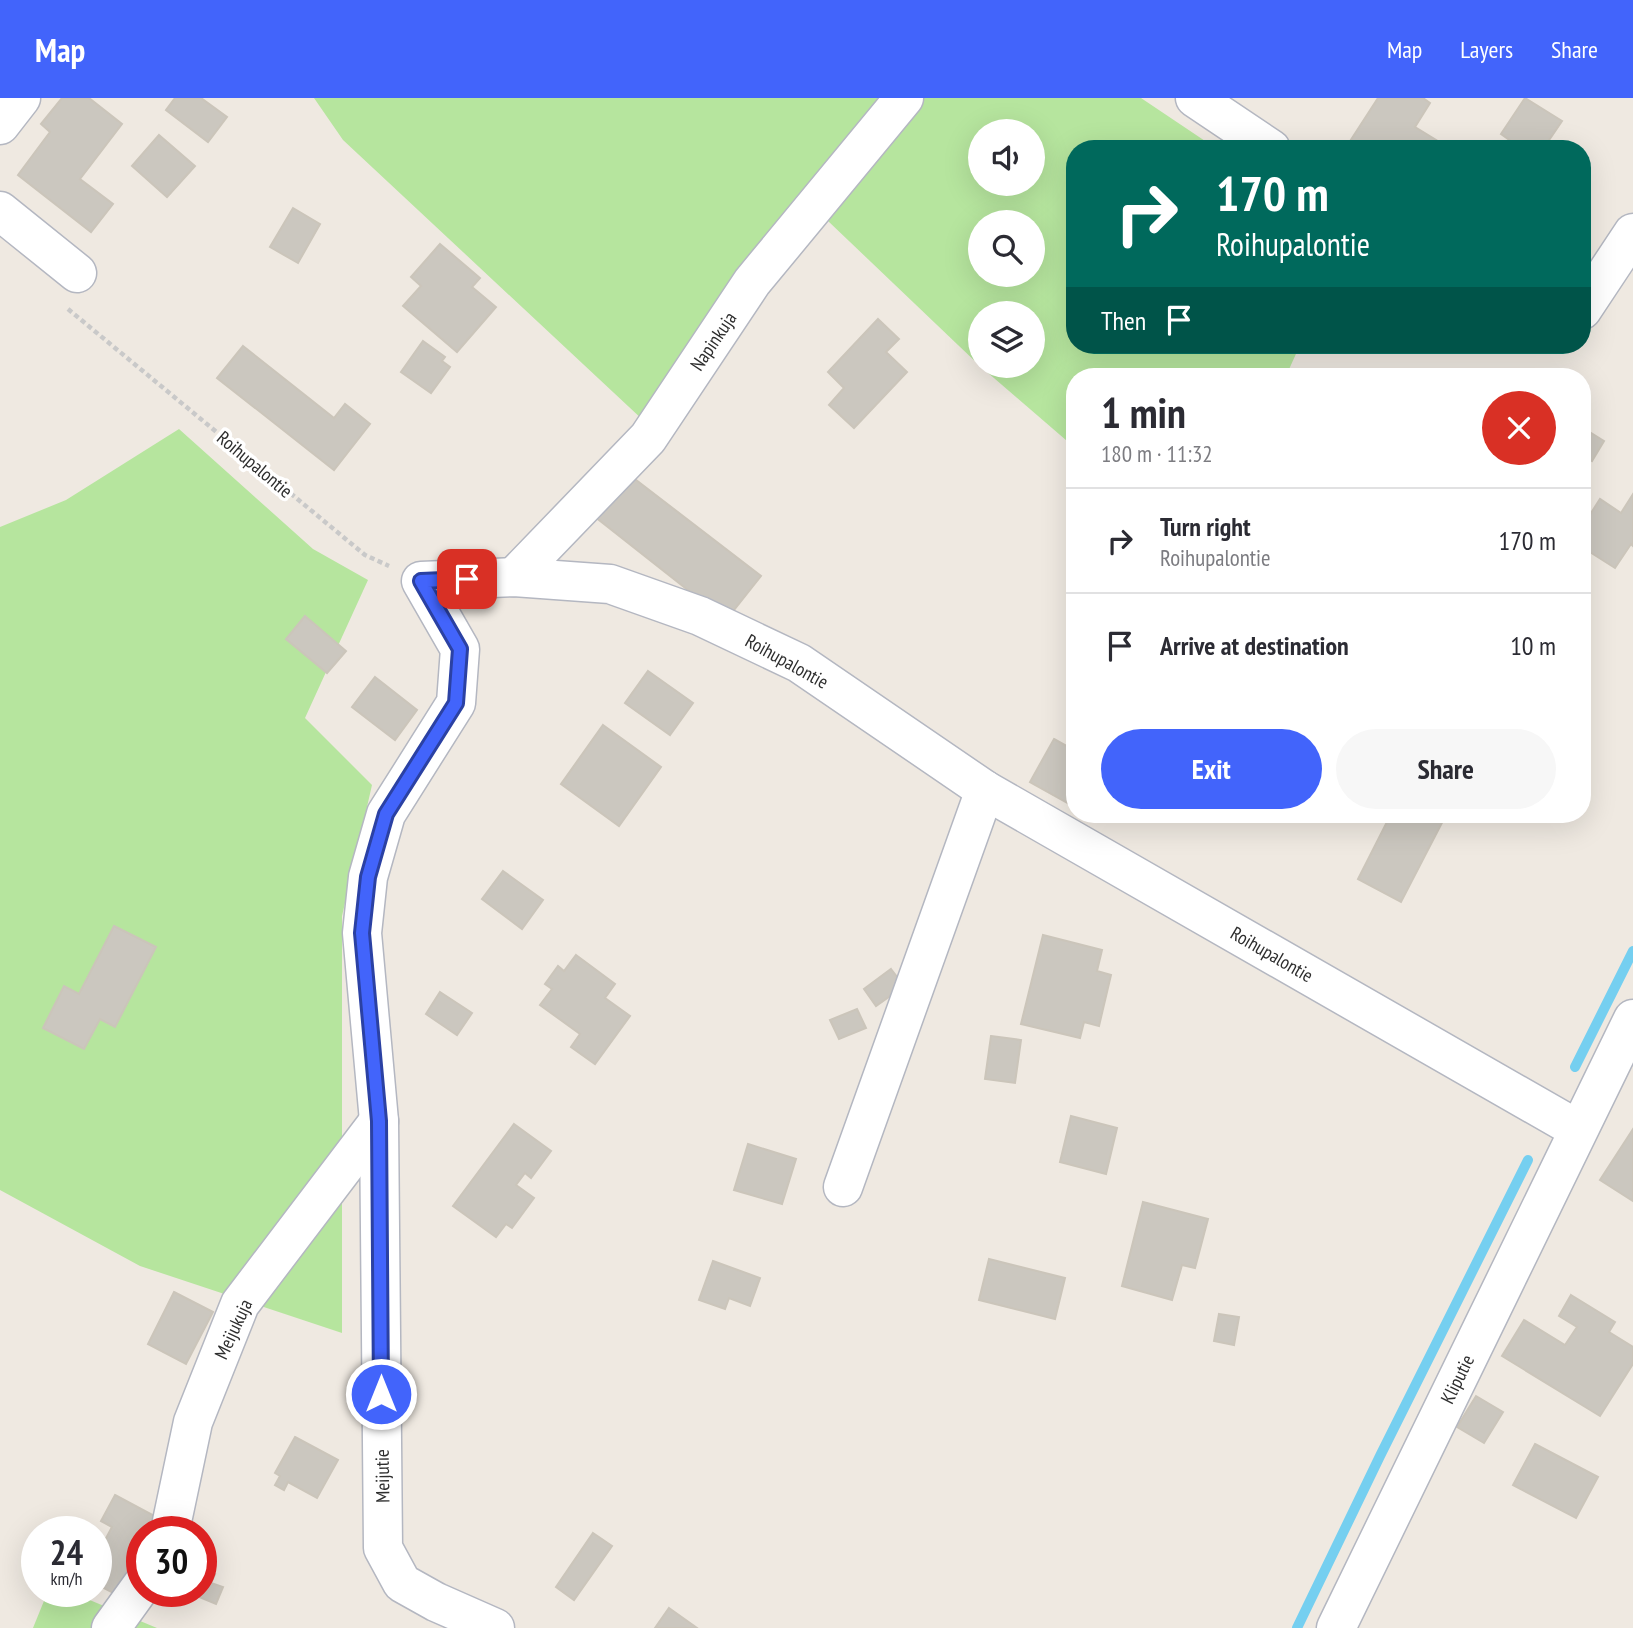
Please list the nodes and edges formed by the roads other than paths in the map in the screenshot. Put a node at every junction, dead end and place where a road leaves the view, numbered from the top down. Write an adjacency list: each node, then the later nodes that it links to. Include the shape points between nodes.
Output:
1 (21, 98): 4 (street)
2 (904, 98): 10 (street, Napinkuja, via 752,282 648,438)
3 (1195, 98): 5 (street)
4 (0, 124)
5 (1258, 140)
6 (0, 211): 8 (street)
7 (1633, 233): 9 (street)
8 (68, 287)
9 (1591, 296)
10 (514, 578): 11 (street, Roihupalontie); 12 (street, Roihupalontie, via 610,584 700,616 799,663)
11 (421, 581): 14 (street, Meijutie, via 460,649 456,703 386,814 368,877 362,933)
12 (985, 790): 15 (street, Roihupalontie); 16 (street)
13 (1633, 1019): 15 (street, Kliputie)
14 (379, 1121): 17 (street, Meijukuja, via 240,1304 193,1422); 20 (street, Meijutie, via 383,1548 402,1583)
15 (1577, 1129): 21 (street, Kliputie)
16 (843, 1187)
17 (173, 1516)
18 (126, 1607): 19 (street)
19 (111, 1628)
20 (495, 1628)
21 (1336, 1628)

